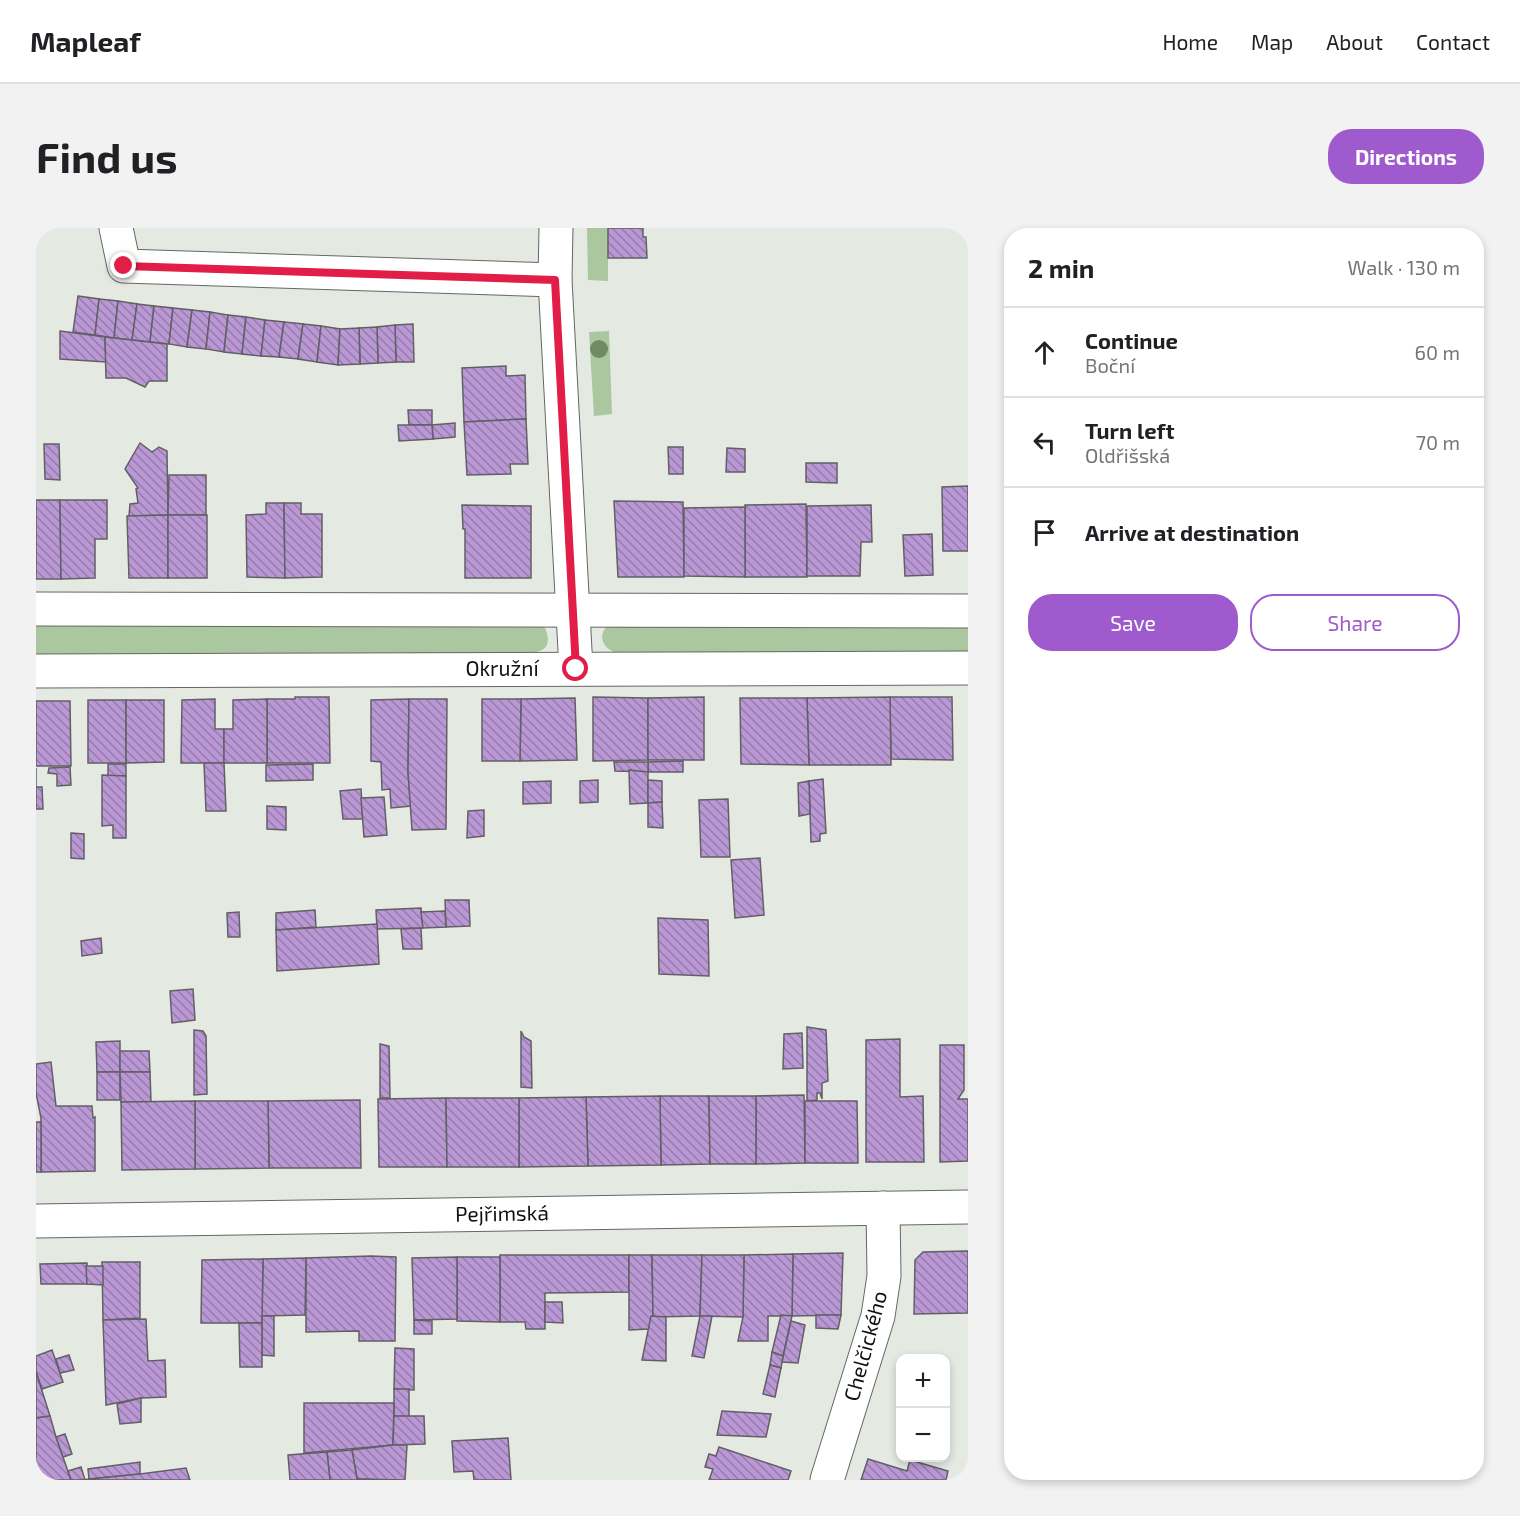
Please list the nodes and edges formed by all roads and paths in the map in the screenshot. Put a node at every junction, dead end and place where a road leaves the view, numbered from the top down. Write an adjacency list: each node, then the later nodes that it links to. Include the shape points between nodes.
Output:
1 (116, 228): 3 (street, via 124,266)
2 (556, 228): 3 (street)
3 (555, 280): 5 (street)
4 (36, 609): 5 (street)
5 (573, 610): 6 (street); 8 (street)
6 (968, 611)
7 (968, 668): 8 (street, Okružní)
8 (576, 669): 9 (street, Okružní)
9 (36, 671)
10 (968, 1207): 11 (street, Pejřimská)
11 (883, 1208): 12 (street, Pejřimská); 13 (street, Chelčického, via 884,1276 878,1316)
12 (36, 1221)
13 (827, 1480)

